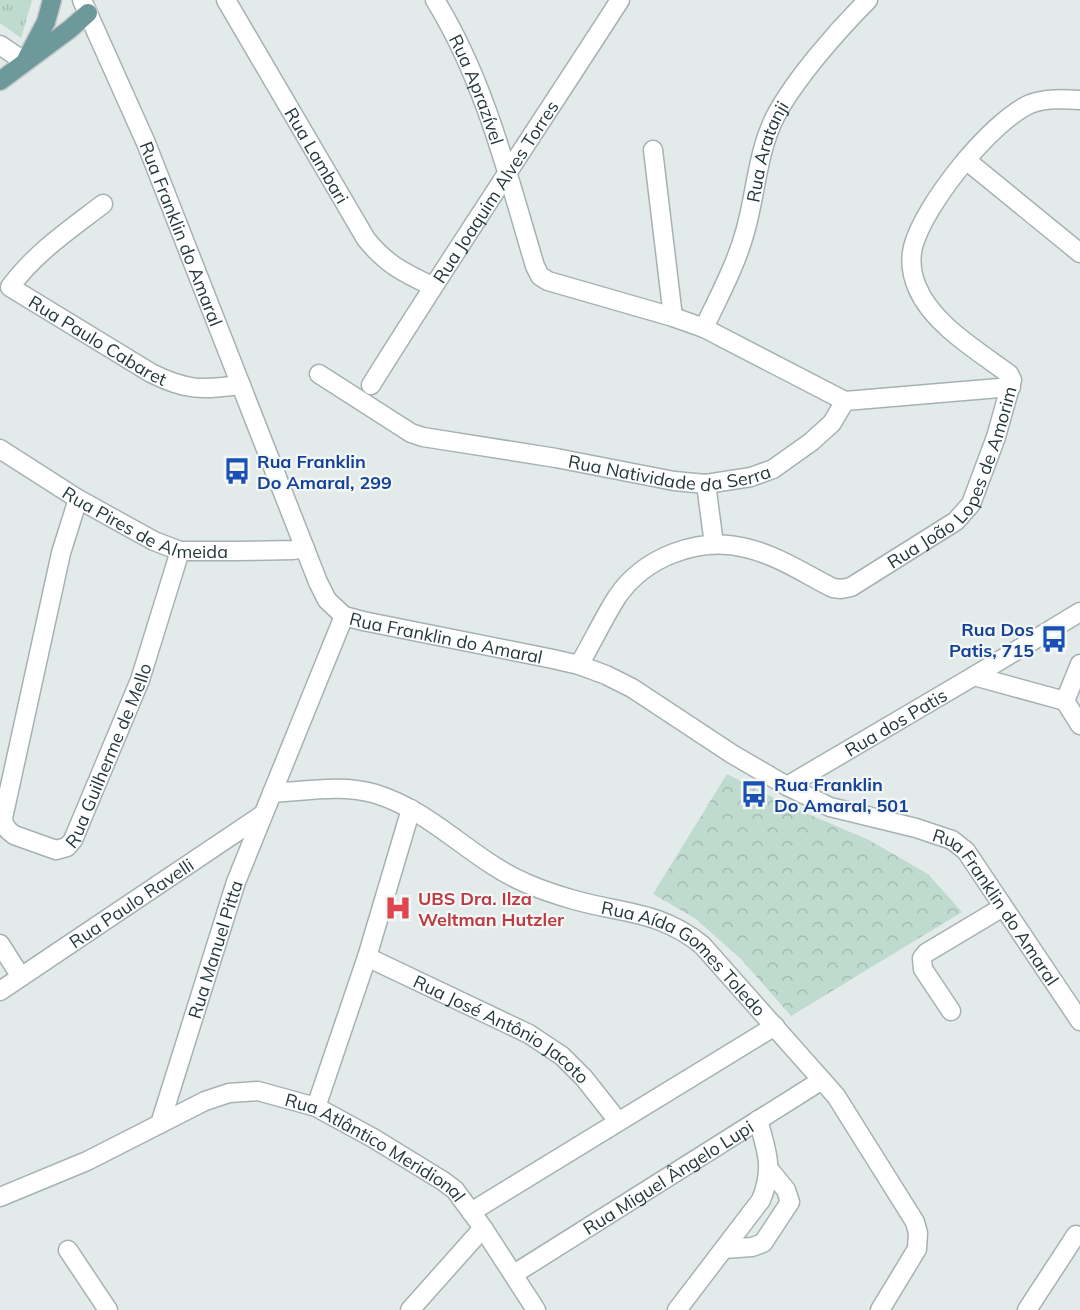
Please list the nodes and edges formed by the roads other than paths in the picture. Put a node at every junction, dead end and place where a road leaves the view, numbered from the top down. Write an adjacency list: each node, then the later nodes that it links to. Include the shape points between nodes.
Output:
1 (52, 0): 8 (main road, via 46,22)
2 (226, 0): 16 (street, Rua Lambari, via 366,239 388,263)
3 (435, 0): 13 (street, Rua Aprazível, via 471,69)
4 (620, 0): 13 (street, Rua Joaquim Alves Torres)
5 (868, 0): 18 (street, Rua Aratanji, via 794,87 775,118 761,152 736,261)
6 (85, 6): 8 (main road, via 70,29); 20 (street, Rua Franklin do Amaral, via 146,143)
7 (0, 45): 8 (street)
8 (25, 62): 9 (main road)
9 (0, 81)
10 (1080, 100): 12 (street, Rua João Lopes de Amorim, via 1032,103 991,132)
11 (653, 150): 17 (street)
12 (966, 160): 15 (street); 22 (street, Rua João Lopes de Amorim, via 919,231 912,270 917,288 932,311 1009,374)
13 (508, 175): 16 (street, Rua Joaquim Alves Torres); 17 (street, Rua Aprazível, via 540,276)
14 (103, 204): 20 (street, Rua Paulo Cabaret, via 48,245 10,287 173,384 191,389)
15 (1080, 253)
16 (432, 286): 21 (street, Rua Joaquim Alves Torres)
17 (673, 317): 18 (street)
18 (704, 328): 23 (street)
19 (319, 374): 25 (street, Rua Natividade da Serra, via 423,437)
20 (241, 385): 28 (street, Rua Franklin do Amaral)
21 (371, 385)
22 (1011, 387): 23 (street); 27 (street, Rua João Lopes de Amorim, via 996,437 964,514 850,587 833,588 745,547)
23 (845, 401): 25 (street, Rua Natividade da Serra, via 832,423 773,469 751,477)
24 (0, 449): 26 (street, Rua Pires de Almeida)
25 (706, 484): 27 (street)
26 (78, 499): 29 (street, Rua Pires de Almeida, via 154,541); 29 (street, Rua Guilherme de Mello, via 61,553 3,818 3,824 14,835 56,850 73,840 140,680)
27 (714, 544): 33 (street, Rua João Lopes de Amorim, via 672,554 633,578 618,596)
28 (304, 548): 29 (street, Rua Pires de Almeida); 31 (street, Rua Franklin do Amaral, via 327,600)
29 (180, 550)
30 (1080, 612): 34 (street, Rua dos Patis)
31 (344, 616): 33 (street, Rua Franklin do Amaral); 38 (street, Rua Manuel Pitta)
32 (1080, 664): 35 (street)
33 (579, 665): 37 (street, Rua Franklin do Amaral, via 632,688)
34 (974, 676): 35 (street); 37 (street, Rua dos Patis)
35 (1065, 701): 36 (street)
36 (1080, 725)
37 (787, 786): 41 (street, Rua Franklin do Amaral, via 830,807 952,840 966,851)
38 (272, 793): 39 (street, Rua Aída Gomes Toledo, via 354,791 375,794); 40 (street, Rua Manuel Pitta)
39 (411, 809): 43 (street); 48 (street, Rua Aída Gomes Toledo, via 526,884 572,900 669,923 687,933)
40 (262, 816): 44 (street, Rua Paulo Ravelli); 53 (street, Rua Manuel Pitta, via 236,882)
41 (1003, 907): 46 (street, via 922,958 923,969); 47 (street, Rua Franklin do Amaral)
42 (0, 944): 44 (street)
43 (367, 957): 50 (street); 52 (street, Rua José Antônio Jacoto, via 529,1034 562,1056)
44 (21, 978): 45 (street, Rua Paulo Ravelli)
45 (0, 991)
46 (951, 1011)
47 (1080, 1021)
48 (775, 1026): 49 (street, Rua Aída Gomes Toledo); 52 (street)
49 (822, 1080): 51 (street, Rua Miguel Ângelo Lupi); 66 (street, Rua Aída Gomes Toledo, via 836,1096 915,1222 918,1233 916,1249)
50 (316, 1107): 53 (street, Rua Atlântico Meridional, via 258,1091 229,1093); 56 (street, Rua Atlântico Meridional, via 443,1181)
51 (758, 1120): 54 (street); 61 (street, Rua Miguel Ângelo Lupi)
52 (618, 1121): 56 (street)
53 (160, 1125): 55 (street, via 87,1161)
54 (769, 1169): 59 (street, via 761,1200); 59 (street, via 786,1190 790,1203 763,1243 752,1248)
55 (1, 1193)
56 (471, 1212): 57 (street, Rua Atlântico Meridional)
57 (483, 1228): 61 (street, Rua Atlântico Meridional); 63 (street)
58 (1076, 1235): 67 (street)
59 (724, 1249): 65 (street)
60 (68, 1250): 62 (street)
61 (514, 1275): 64 (street, Rua Atlântico Meridional)
62 (108, 1310)
63 (410, 1310)
64 (536, 1310)
65 (677, 1310)
66 (880, 1310)
67 (1027, 1310)

